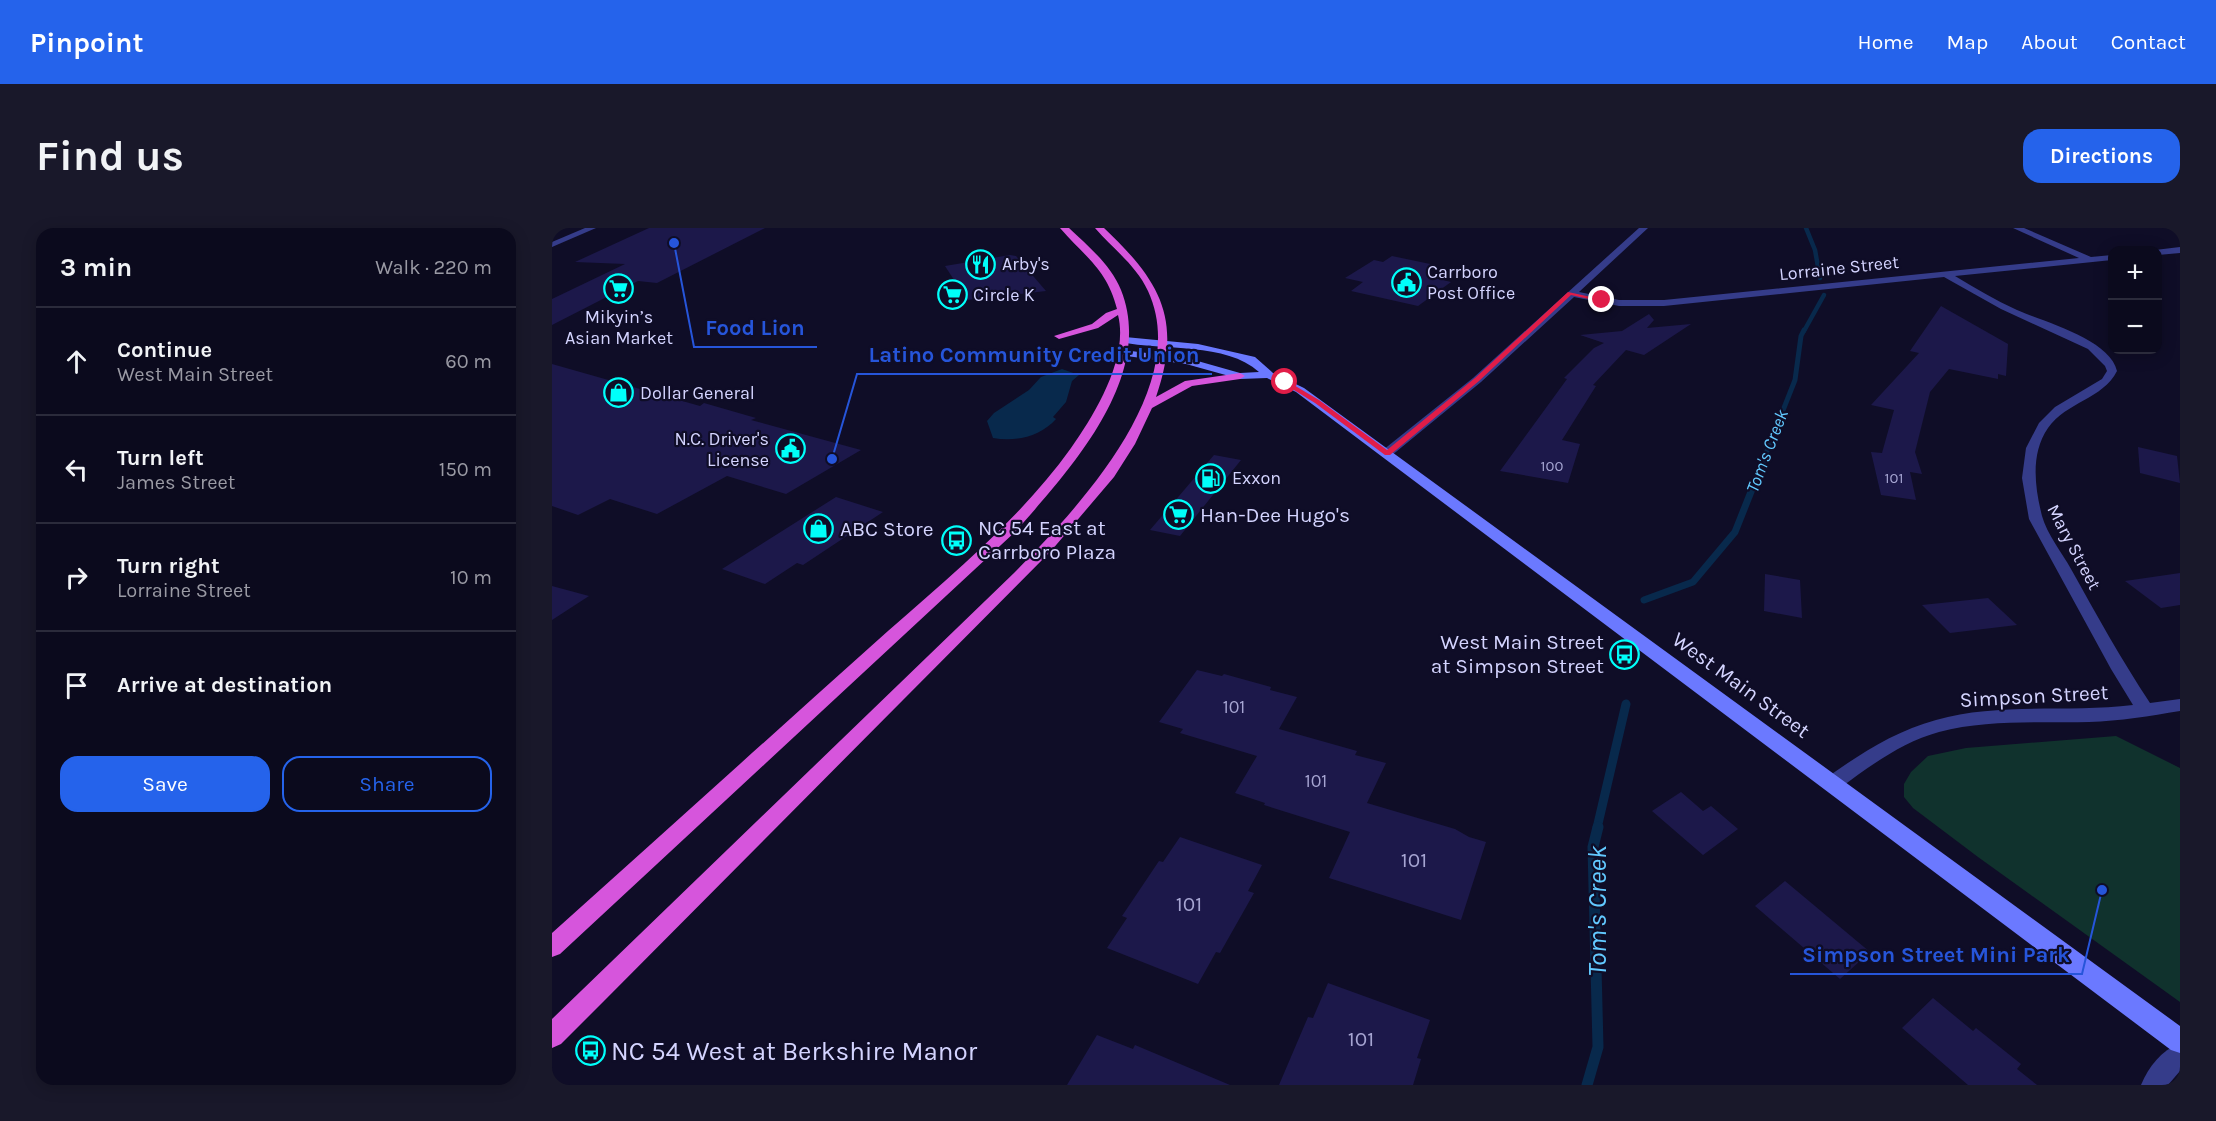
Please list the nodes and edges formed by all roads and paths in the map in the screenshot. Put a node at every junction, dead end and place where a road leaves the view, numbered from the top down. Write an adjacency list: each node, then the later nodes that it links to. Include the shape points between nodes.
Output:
1 (592, 228): 6 (street)
2 (1064, 228): 13 (highway, via 1105,270)
3 (1099, 228): 15 (highway, via 1147,278 1160,311)
4 (1644, 228): 12 (street)
5 (2018, 228): 10 (street)
6 (552, 245)
7 (2180, 250): 8 (street)
8 (2162, 252)
9 (2108, 258): 10 (street, Lorraine Street)
10 (2090, 260): 11 (street, Lorraine Street)
11 (1944, 273): 12 (street, Lorraine Street, via 1664,303 1619,303); 23 (street, Mary Street, via 2013,311 2086,344 2110,364 2111,377 2106,383 2070,401 2037,433 2026,470 2028,493 2036,519)
12 (1570, 293): 21 (street, via 1477,380)
13 (1123, 310): 14 (highway, via 1095,326); 16 (highway)
14 (1059, 336)
15 (1162, 342): 16 (main road, West Main Street); 17 (highway); 19 (main road, West Main Street, via 1251,359)
16 (1124, 347): 17 (main road, West Main Street); 25 (highway, via 1106,403 1082,443 1010,529)
17 (1160, 357): 18 (main road, West Main Street); 20 (highway)
18 (1240, 375): 19 (main road, West Main Street); 20 (highway, via 1189,383)
19 (1269, 375): 21 (main road, West Main Street, via 1300,390)
20 (1146, 407): 26 (highway, via 1110,472 1064,530)
21 (1387, 453): 24 (main road, West Main Street)
22 (2180, 705): 23 (street, Simpson Street)
23 (2145, 710): 24 (street, Simpson Street, via 1963,720 1909,736 1873,754)
24 (1833, 783): 27 (main road, West Main Street)
25 (552, 947)
26 (552, 1036)
27 (2180, 1041)
28 (2180, 1055): 29 (street)
29 (2154, 1085)

